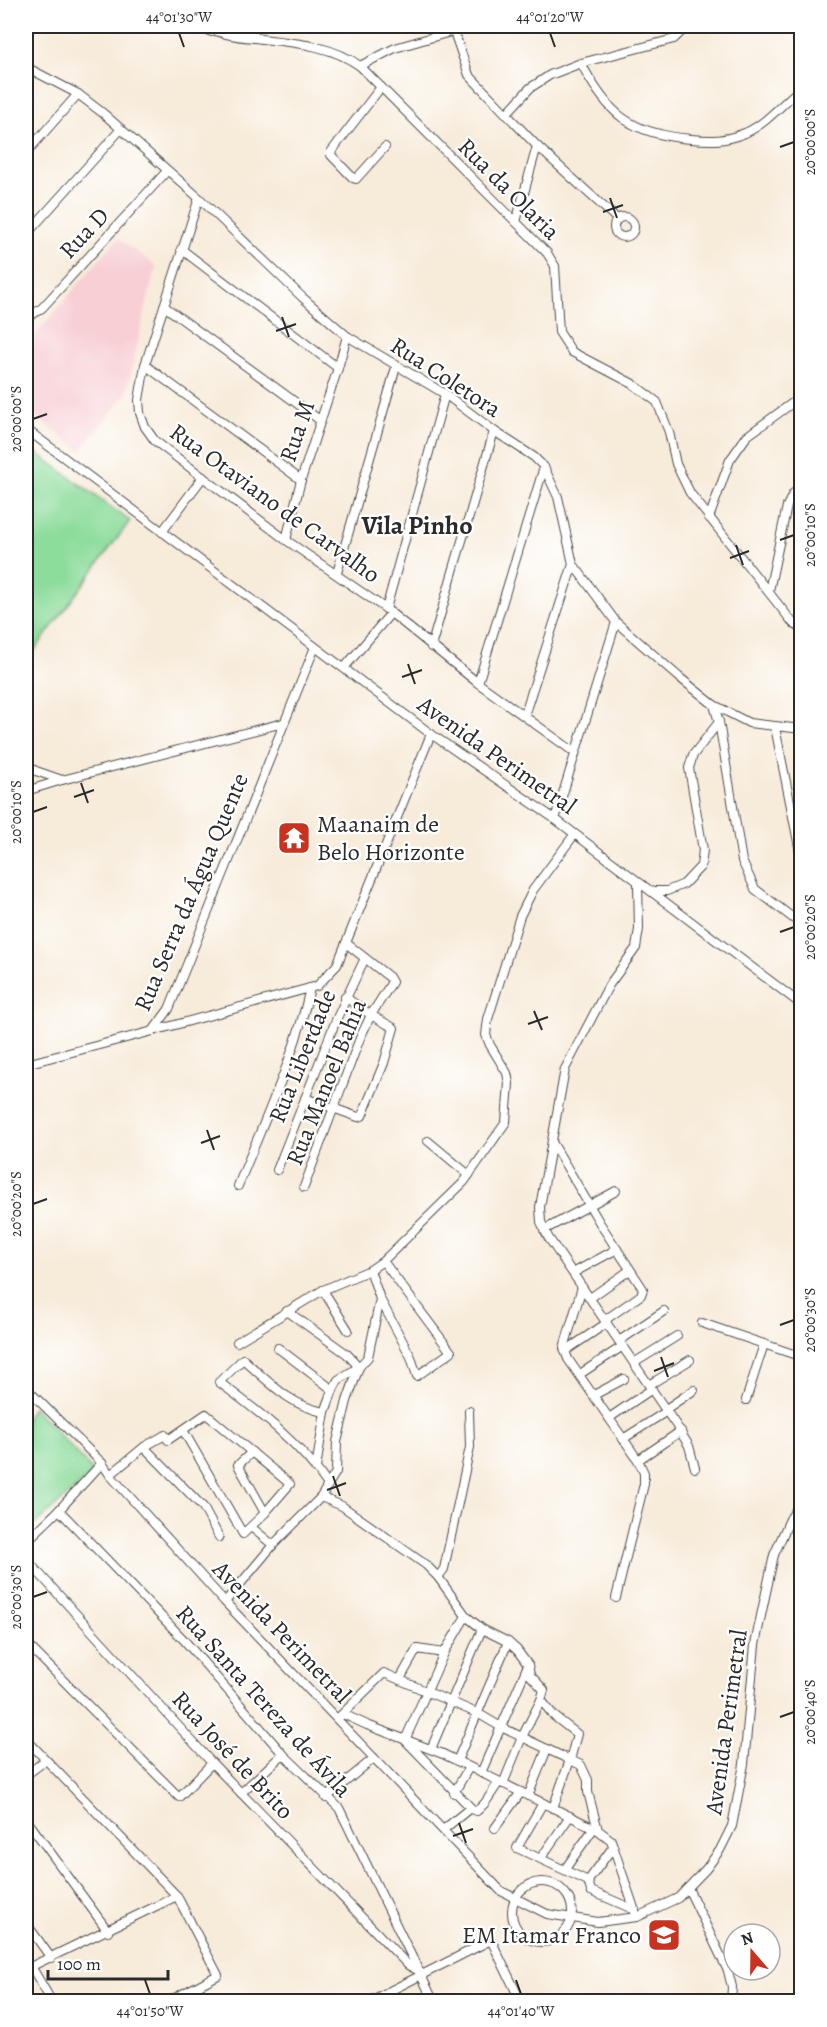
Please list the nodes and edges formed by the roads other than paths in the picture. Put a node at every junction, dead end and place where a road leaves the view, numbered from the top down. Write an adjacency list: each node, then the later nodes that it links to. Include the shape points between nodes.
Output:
1 (180, 26): 4 (street, Rua da Olaria)
2 (232, 26): 8 (street, Rua da Olaria)
3 (471, 26): 7 (street)
4 (201, 27): 6 (street, Rua da Olaria, via 208,32)
5 (686, 27): 9 (street, via 674,39)
6 (219, 28): 8 (street, Rua da Olaria, via 228,36)
7 (452, 28): 10 (street); 15 (street, via 470,75)
8 (259, 39): 10 (street, Rua da Olaria, via 331,50)
9 (581, 63): 13 (street, via 595,90 627,122 679,138 719,141 747,132); 15 (street, via 530,88)
10 (360, 66): 12 (street, Rua da Olaria)
11 (26, 68): 14 (street, Rua Coletora)
12 (381, 87): 18 (street, via 331,155 356,179); 21 (street, Rua da Olaria)
13 (801, 87)
14 (78, 94): 16 (street, Rua Coletora); 19 (street)
15 (507, 113): 17 (street)
16 (121, 129): 20 (street, Rua Coletora); 26 (street)
17 (537, 146): 24 (street); 25 (street)
18 (385, 147)
19 (26, 153)
20 (167, 171): 22 (street, Rua Coletora); 29 (street, Rua D, via 42,308)
21 (486, 193): 23 (street); 25 (street, Rua da Olaria)
22 (199, 198): 27 (street, Rua Otaviano de Carvalho); 30 (street, Rua Coletora)
23 (479, 200)
24 (617, 219)
25 (516, 222): 43 (street, Rua da Olaria, via 555,266 559,332 565,344 572,352 633,384 657,402 681,473)
26 (26, 235)
27 (182, 249): 28 (street, Rua Otaviano de Carvalho); 33 (street)
28 (164, 306): 31 (street, Rua Otaviano de Carvalho); 36 (street)
29 (26, 319)
30 (347, 336): 32 (street, Rua Coletora); 33 (street, Rua M)
31 (145, 364): 40 (street, Rua Otaviano de Carvalho, via 139,399 145,427 155,441); 41 (street)
32 (396, 367): 34 (street, Rua Coletora); 47 (street)
33 (338, 368): 36 (street, Rua M)
34 (445, 394): 38 (street, Rua Coletora); 49 (street)
35 (801, 396): 43 (street, via 747,436 730,460)
36 (321, 421): 41 (street, Rua M)
37 (26, 429): 44 (street, Avenida Perimetral)
38 (494, 431): 39 (street, Rua Coletora); 53 (street)
39 (544, 467): 46 (street, Rua Coletora, via 558,497); 55 (street)
40 (203, 477): 44 (street); 45 (street, Rua Otaviano de Carvalho)
41 (301, 480): 45 (street, Rua M)
42 (801, 484): 48 (street, via 787,506)
43 (709, 518): 48 (street, Rua da Olaria)
44 (162, 532): 52 (street, Avenida Perimetral)
45 (286, 540): 47 (street, Rua Otaviano de Carvalho)
46 (573, 564): 50 (street, Rua Coletora); 57 (street)
47 (337, 573): 49 (street, Rua Otaviano de Carvalho)
48 (769, 591): 51 (street, Rua da Olaria)
49 (389, 611): 53 (street, Rua Otaviano de Carvalho); 54 (street)
50 (616, 622): 56 (street, Rua Coletora); 63 (street)
51 (801, 629)
52 (315, 647): 54 (street, Avenida Perimetral); 59 (street, Rua Serra da Água Quente)
53 (431, 647): 55 (street, Rua Otaviano de Carvalho)
54 (344, 668): 62 (street, Avenida Perimetral)
55 (478, 683): 57 (street, Rua Otaviano de Carvalho)
56 (714, 705): 58 (street); 60 (street, Rua Coletora, via 749,723)
57 (524, 716): 63 (street, Rua Otaviano de Carvalho)
58 (719, 722): 71 (street, via 693,754 689,768 703,850 701,866 684,884 667,891); 72 (street, via 742,861 755,889)
59 (283, 723): 65 (street); 79 (street, Rua Serra da Água Quente, via 168,1009)
60 (776, 727): 61 (street, Rua Coletora); 69 (street)
61 (801, 729)
62 (431, 734): 67 (street, Avenida Perimetral); 73 (street)
63 (574, 752): 67 (street)
64 (26, 765): 65 (street)
65 (62, 780): 66 (street)
66 (26, 791)
67 (555, 819): 68 (street, Avenida Perimetral)
68 (574, 834): 70 (street, Avenida Perimetral); 86 (street, via 533,890 520,915 486,1035 507,1073 506,1122)
69 (801, 862)
70 (638, 883): 71 (street, Avenida Perimetral); 84 (street, via 636,948 609,985 565,1069)
71 (650, 891): 77 (street, Avenida Perimetral)
72 (801, 925)
73 (346, 943): 74 (street, Rua Manoel Bahia); 75 (street, via 337,965 317,986)
74 (365, 958): 76 (street, Rua Liberdade); 78 (street, Rua Manoel Bahia, via 392,981)
75 (310, 988): 79 (street); 87 (street, via 279,1085)
76 (345, 997): 78 (street); 81 (street, Rua Liberdade)
77 (801, 1005)
78 (371, 1015): 82 (street, Rua Manoel Bahia); 82 (street, via 394,1028 384,1063 363,1114 358,1117)
79 (153, 1031): 80 (street, Rua Serra da Água Quente)
80 (26, 1064)
81 (305, 1098): 82 (street); 85 (street, Rua Liberdade)
82 (334, 1108): 88 (street, Rua Manoel Bahia)
83 (428, 1141): 86 (street)
84 (552, 1142): 90 (street); 91 (street, via 540,1207)
85 (277, 1170)
86 (469, 1174): 93 (street)
87 (238, 1186)
88 (304, 1187)
89 (616, 1191): 90 (street)
90 (589, 1204): 91 (street); 92 (street)
91 (544, 1230): 96 (street)
92 (617, 1249): 95 (street); 96 (street)
93 (383, 1261): 94 (street); 100 (street, via 451,1352 417,1376)
94 (370, 1270): 98 (street); 100 (street)
95 (630, 1270): 99 (street); 103 (street, via 643,1289 641,1295)
96 (573, 1273): 97 (street)
97 (582, 1287): 99 (street); 111 (street)
98 (323, 1290): 101 (street); 105 (street)
99 (590, 1298): 103 (street)
100 (380, 1299): 115 (street, via 368,1357)
101 (287, 1311): 107 (street); 115 (street)
102 (664, 1311): 108 (street)
103 (606, 1322): 108 (street); 111 (street)
104 (702, 1323): 109 (street)
105 (348, 1330)
106 (677, 1336): 114 (street)
107 (237, 1342)
108 (621, 1343): 114 (street); 116 (street)
109 (764, 1344): 112 (street); 123 (street)
110 (278, 1348): 120 (street)
111 (566, 1351): 116 (street)
112 (801, 1357)
113 (690, 1360): 118 (street)
114 (634, 1363): 118 (street)
115 (359, 1367): 120 (street, via 339,1380); 138 (street, via 337,1442 336,1472)
116 (580, 1374): 122 (street)
117 (624, 1379): 122 (street)
118 (651, 1387): 124 (street); 127 (street)
119 (26, 1388): 134 (street, Avenida Perimetral)
120 (333, 1390): 126 (street)
121 (694, 1390): 124 (street)
122 (594, 1395): 127 (street)
123 (746, 1400)
124 (666, 1410): 129 (street); 130 (street)
125 (469, 1411): 148 (street, via 470,1447 444,1569)
126 (325, 1412): 135 (street); 135 (street, via 290,1398 243,1359 219,1382 281,1431)
127 (609, 1418): 130 (street)
128 (183, 1430): 131 (street, via 168,1440 165,1435); 132 (street, via 206,1414); 143 (street, via 243,1534)
129 (681, 1431): 133 (street); 136 (street)
130 (623, 1439): 133 (street)
131 (144, 1447): 137 (street); 144 (street, via 203,1507)
132 (252, 1452): 142 (street, via 238,1465); 142 (street, via 290,1484)
133 (638, 1460): 149 (street, via 644,1484)
134 (102, 1463): 137 (street, Avenida Perimetral); 141 (street)
135 (316, 1468): 138 (street)
136 (695, 1468)
137 (110, 1475): 150 (street, Avenida Perimetral)
138 (328, 1485): 139 (street)
139 (321, 1497): 146 (street); 148 (street, via 342,1506)
140 (801, 1501): 195 (street, Avenida Perimetral, via 774,1555 755,1645 744,1764 732,1826 720,1850)
141 (59, 1510): 145 (street); 169 (street, Rua Santa Tereza de Ávila, via 184,1640)
142 (266, 1513): 143 (street)
143 (251, 1527): 146 (street)
144 (219, 1537)
145 (26, 1542)
146 (273, 1545): 150 (street)
147 (26, 1559): 174 (street, Rua José de Brito)
148 (438, 1577): 151 (street)
149 (616, 1598)
150 (225, 1602): 162 (street, Avenida Perimetral)
151 (466, 1616): 152 (street); 155 (street)
152 (482, 1629): 153 (street); 160 (street)
153 (508, 1642): 156 (street); 161 (street)
154 (26, 1643): 174 (street, via 179,1797)
155 (444, 1653): 157 (street, via 417,1649); 158 (street)
156 (528, 1665): 159 (street, via 530,1675 544,1690); 163 (street)
157 (400, 1680): 158 (street); 162 (street, via 384,1673)
158 (427, 1691): 160 (street); 166 (street)
159 (541, 1700): 164 (street); 172 (street, via 577,1734)
160 (452, 1703): 161 (street); 167 (street)
161 (478, 1714): 163 (street); 173 (street)
162 (340, 1716): 166 (street); 170 (street, Avenida Perimetral)
163 (501, 1727): 164 (street); 176 (street)
164 (522, 1737): 168 (street); 178 (street)
165 (26, 1739): 171 (street)
166 (405, 1740): 167 (street); 180 (street)
167 (431, 1749): 173 (street)
168 (547, 1749): 172 (street); 181 (street)
169 (283, 1754): 179 (street); 182 (street, Rua Santa Tereza de Ávila)
170 (374, 1758): 182 (street); 190 (street, Avenida Perimetral)
171 (46, 1760): 177 (street); 196 (street)
172 (570, 1760): 184 (street); 189 (street, via 581,1764 588,1779)
173 (457, 1761): 175 (street)
174 (212, 1763): 179 (street, Rua José de Brito)
175 (469, 1767): 176 (street); 180 (street)
176 (481, 1773): 178 (street)
177 (26, 1775)
178 (501, 1783): 181 (street); 185 (street, via 481,1808)
179 (241, 1793): 204 (street, Rua José de Brito)
180 (454, 1793): 185 (street)
181 (524, 1794): 183 (street); 188 (street)
182 (326, 1798): 204 (street, Rua Santa Tereza de Ávila, via 339,1808)
183 (543, 1803): 184 (street); 192 (street, via 517,1848)
184 (553, 1808): 186 (street)
185 (472, 1809): 190 (street)
186 (570, 1816): 189 (street); 192 (street)
187 (26, 1819): 201 (street)
188 (495, 1828)
189 (596, 1829): 191 (street); 193 (street)
190 (443, 1830): 197 (street, Avenida Perimetral, via 501,1891)
191 (613, 1847): 194 (street); 198 (street)
192 (541, 1858): 193 (street)
193 (565, 1869): 194 (street)
194 (588, 1881): 198 (street, via 591,1891)
195 (688, 1888): 198 (street, Avenida Perimetral, via 678,1899); 210 (street, via 728,1971)
196 (177, 1896): 201 (street); 206 (street, via 218,1975)
197 (515, 1899): 199 (street, Avenida Perimetral, via 547,1914); 199 (street, via 531,1884 552,1883 568,1897); 199 (street, via 514,1923 535,1941 544,1942 562,1934)
198 (636, 1913): 199 (street, Avenida Perimetral, via 598,1922)
199 (572, 1918)
200 (26, 1923): 202 (street)
201 (108, 1931): 202 (street)
202 (51, 1958): 203 (street)
203 (28, 1967): 205 (street)
204 (420, 1973): 207 (street); 208 (street, Rua Santa Tereza de Ávila); 209 (street, via 490,1940)
205 (52, 2001)
206 (167, 2001)
207 (368, 2001)
208 (434, 2001)
209 (521, 2001)
210 (731, 2001)

